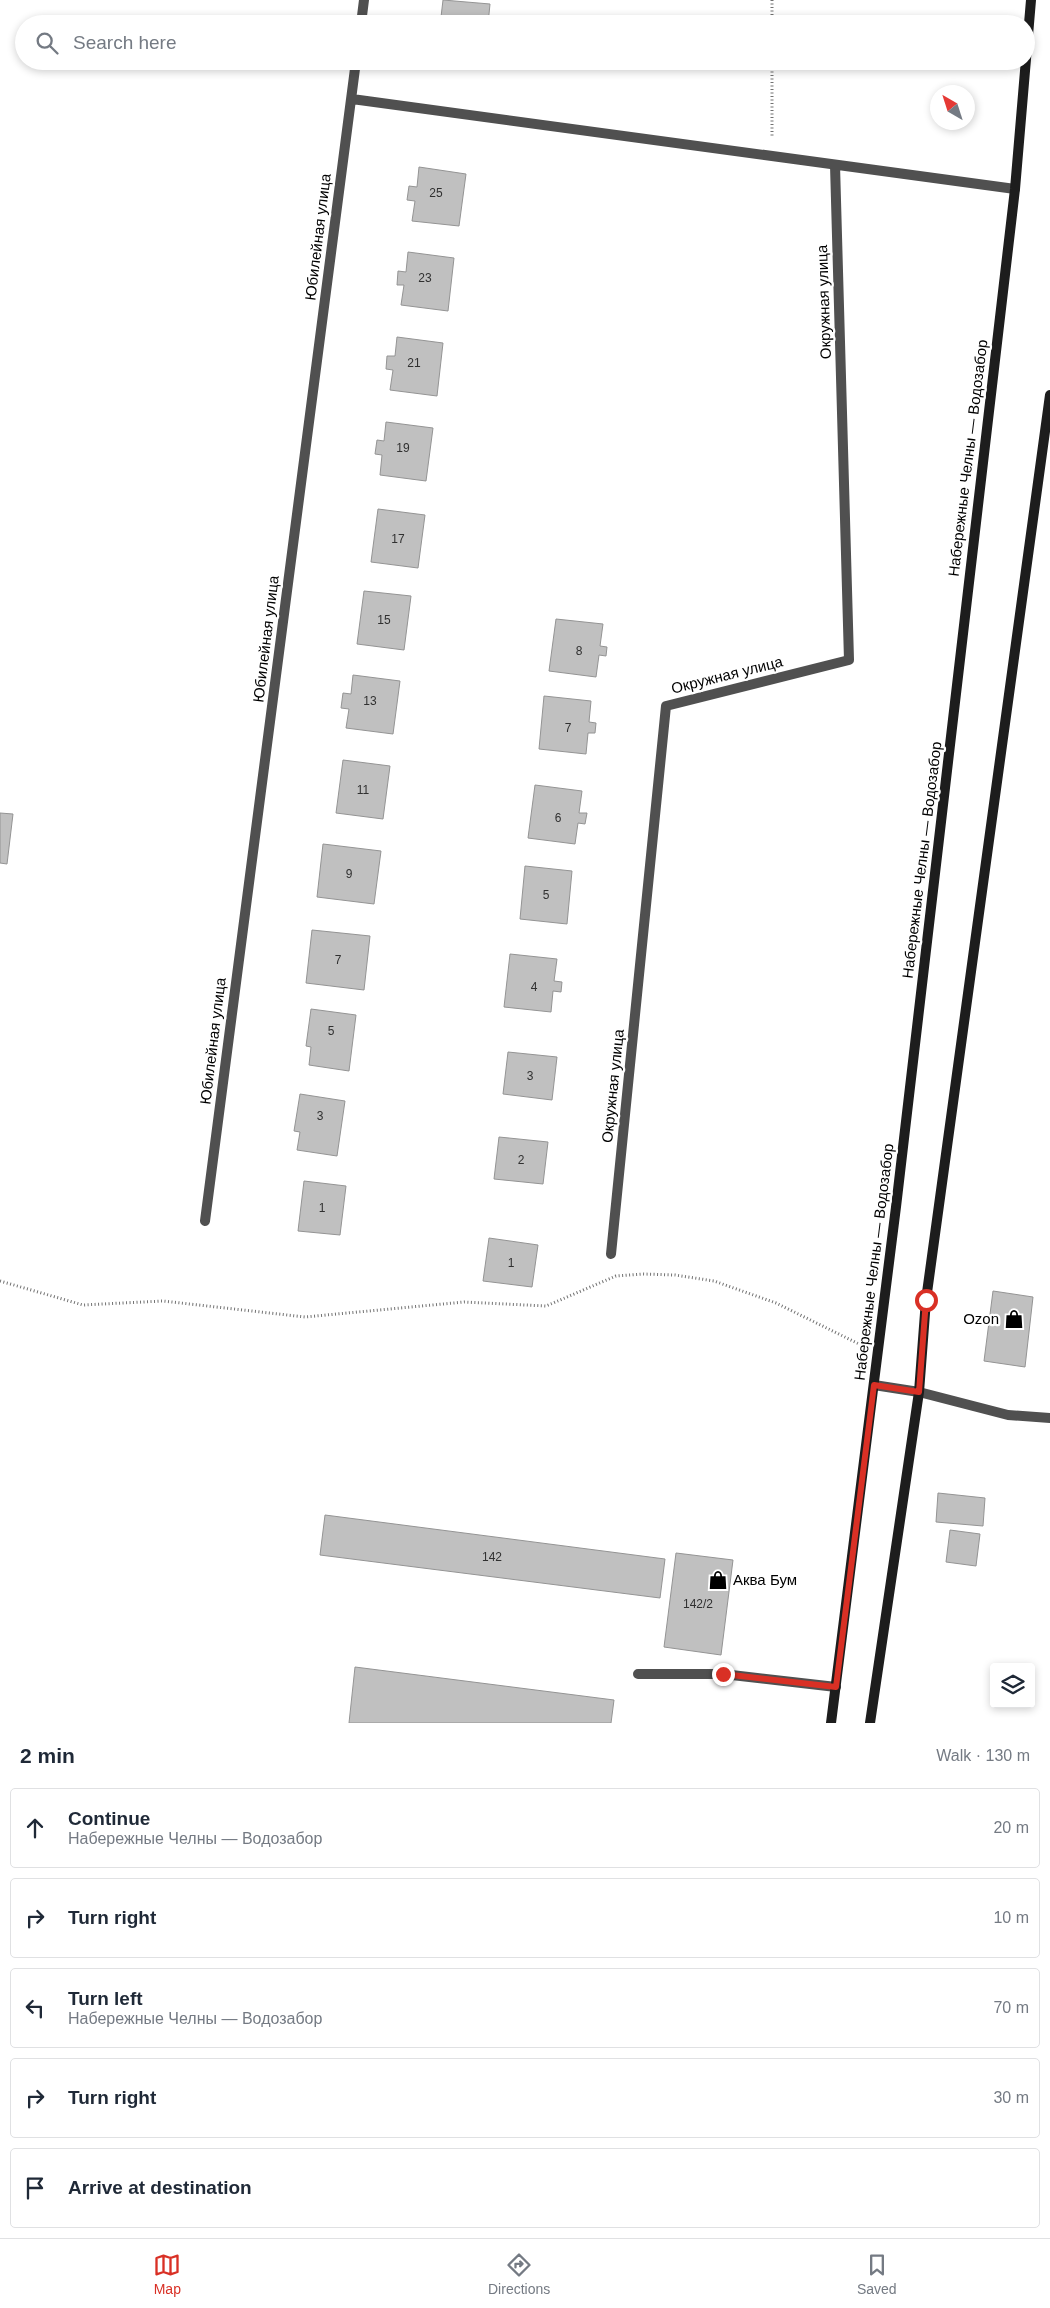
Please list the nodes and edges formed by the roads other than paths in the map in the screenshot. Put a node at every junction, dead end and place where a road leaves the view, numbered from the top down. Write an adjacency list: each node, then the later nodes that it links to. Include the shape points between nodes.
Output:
1 (364, 0): 3 (street)
2 (1031, 0): 4 (main road, Набережные Челны — Водозабор)
3 (362, 15)
4 (1030, 15)
5 (355, 70): 7 (street, Юбилейная улица)
6 (1025, 70): 9 (main road, Набережные Челны — Водозабор)
7 (352, 99): 8 (street); 11 (street, Юбилейная улица)
8 (835, 164): 9 (street); 12 (street, Окружная улица, via 849,660 666,706)
9 (1015, 189): 13 (main road, Набережные Челны — Водозабор)
10 (1050, 395): 14 (main road, via 926,1300)
11 (205, 1220)
12 (611, 1254)
13 (874, 1385): 14 (street); 17 (main road, Набережные Челны — Водозабор)
14 (919, 1392): 15 (street, via 1008,1415); 19 (main road)
15 (1050, 1418)
16 (638, 1674): 17 (street, via 723,1674)
17 (836, 1687): 18 (main road, Набережные Челны — Водозабор)
18 (831, 1723)
19 (870, 1723)

